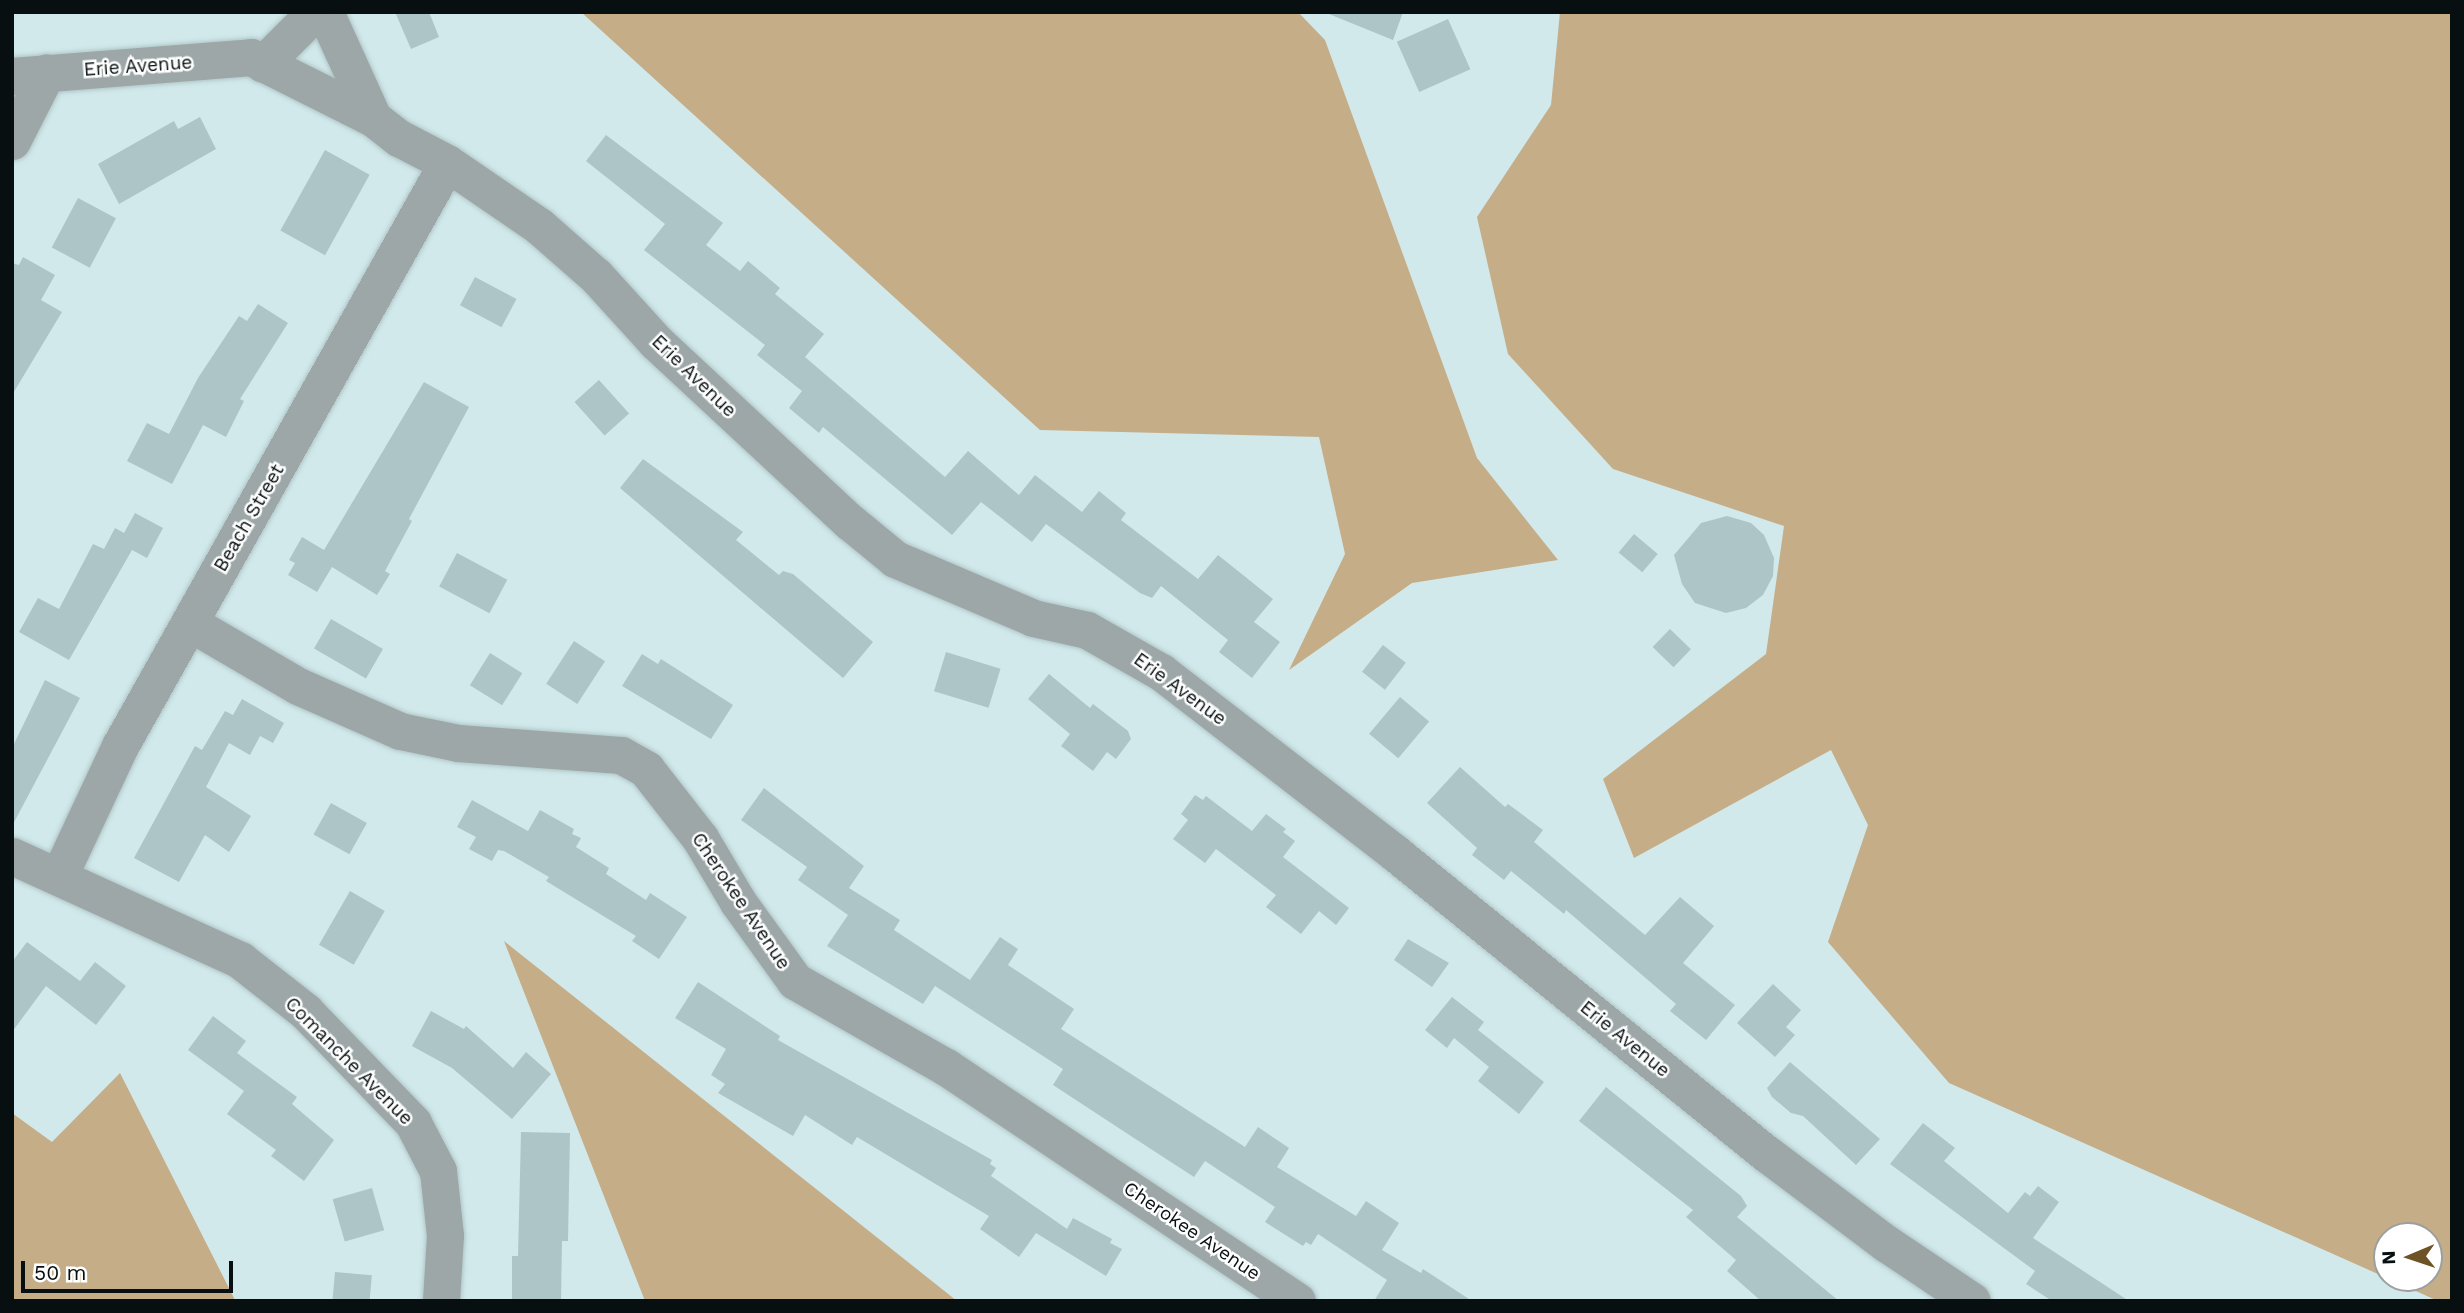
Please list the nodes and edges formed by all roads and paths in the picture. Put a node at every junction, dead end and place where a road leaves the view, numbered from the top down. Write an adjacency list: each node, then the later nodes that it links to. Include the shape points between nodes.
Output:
1 (316, 12): 3 (street)
2 (324, 12): 5 (street, Erie Avenue)
3 (263, 64): 4 (street, Erie Avenue, via 251,57); 5 (street, Erie Avenue)
4 (29, 74): 6 (street)
5 (373, 118): 7 (street, Erie Avenue)
6 (12, 141)
7 (446, 163): 8 (street, Beach Street); 13 (street, Erie Avenue, via 549,234 677,361 849,522 895,559 1033,618 1087,630 1161,671 1395,853 1767,1154)
8 (190, 623): 10 (street, Beach Street, via 120,746); 12 (street, Cherokee Avenue, via 298,686 400,731 458,743 621,755 646,769 700,838 794,981 946,1066)
9 (12, 856): 10 (street, Comanche Avenue)
10 (59, 876): 11 (street, Comanche Avenue, via 240,960 305,1011 413,1123 438,1171 445,1235)
11 (441, 1301)
12 (1297, 1301)
13 (1972, 1301)

